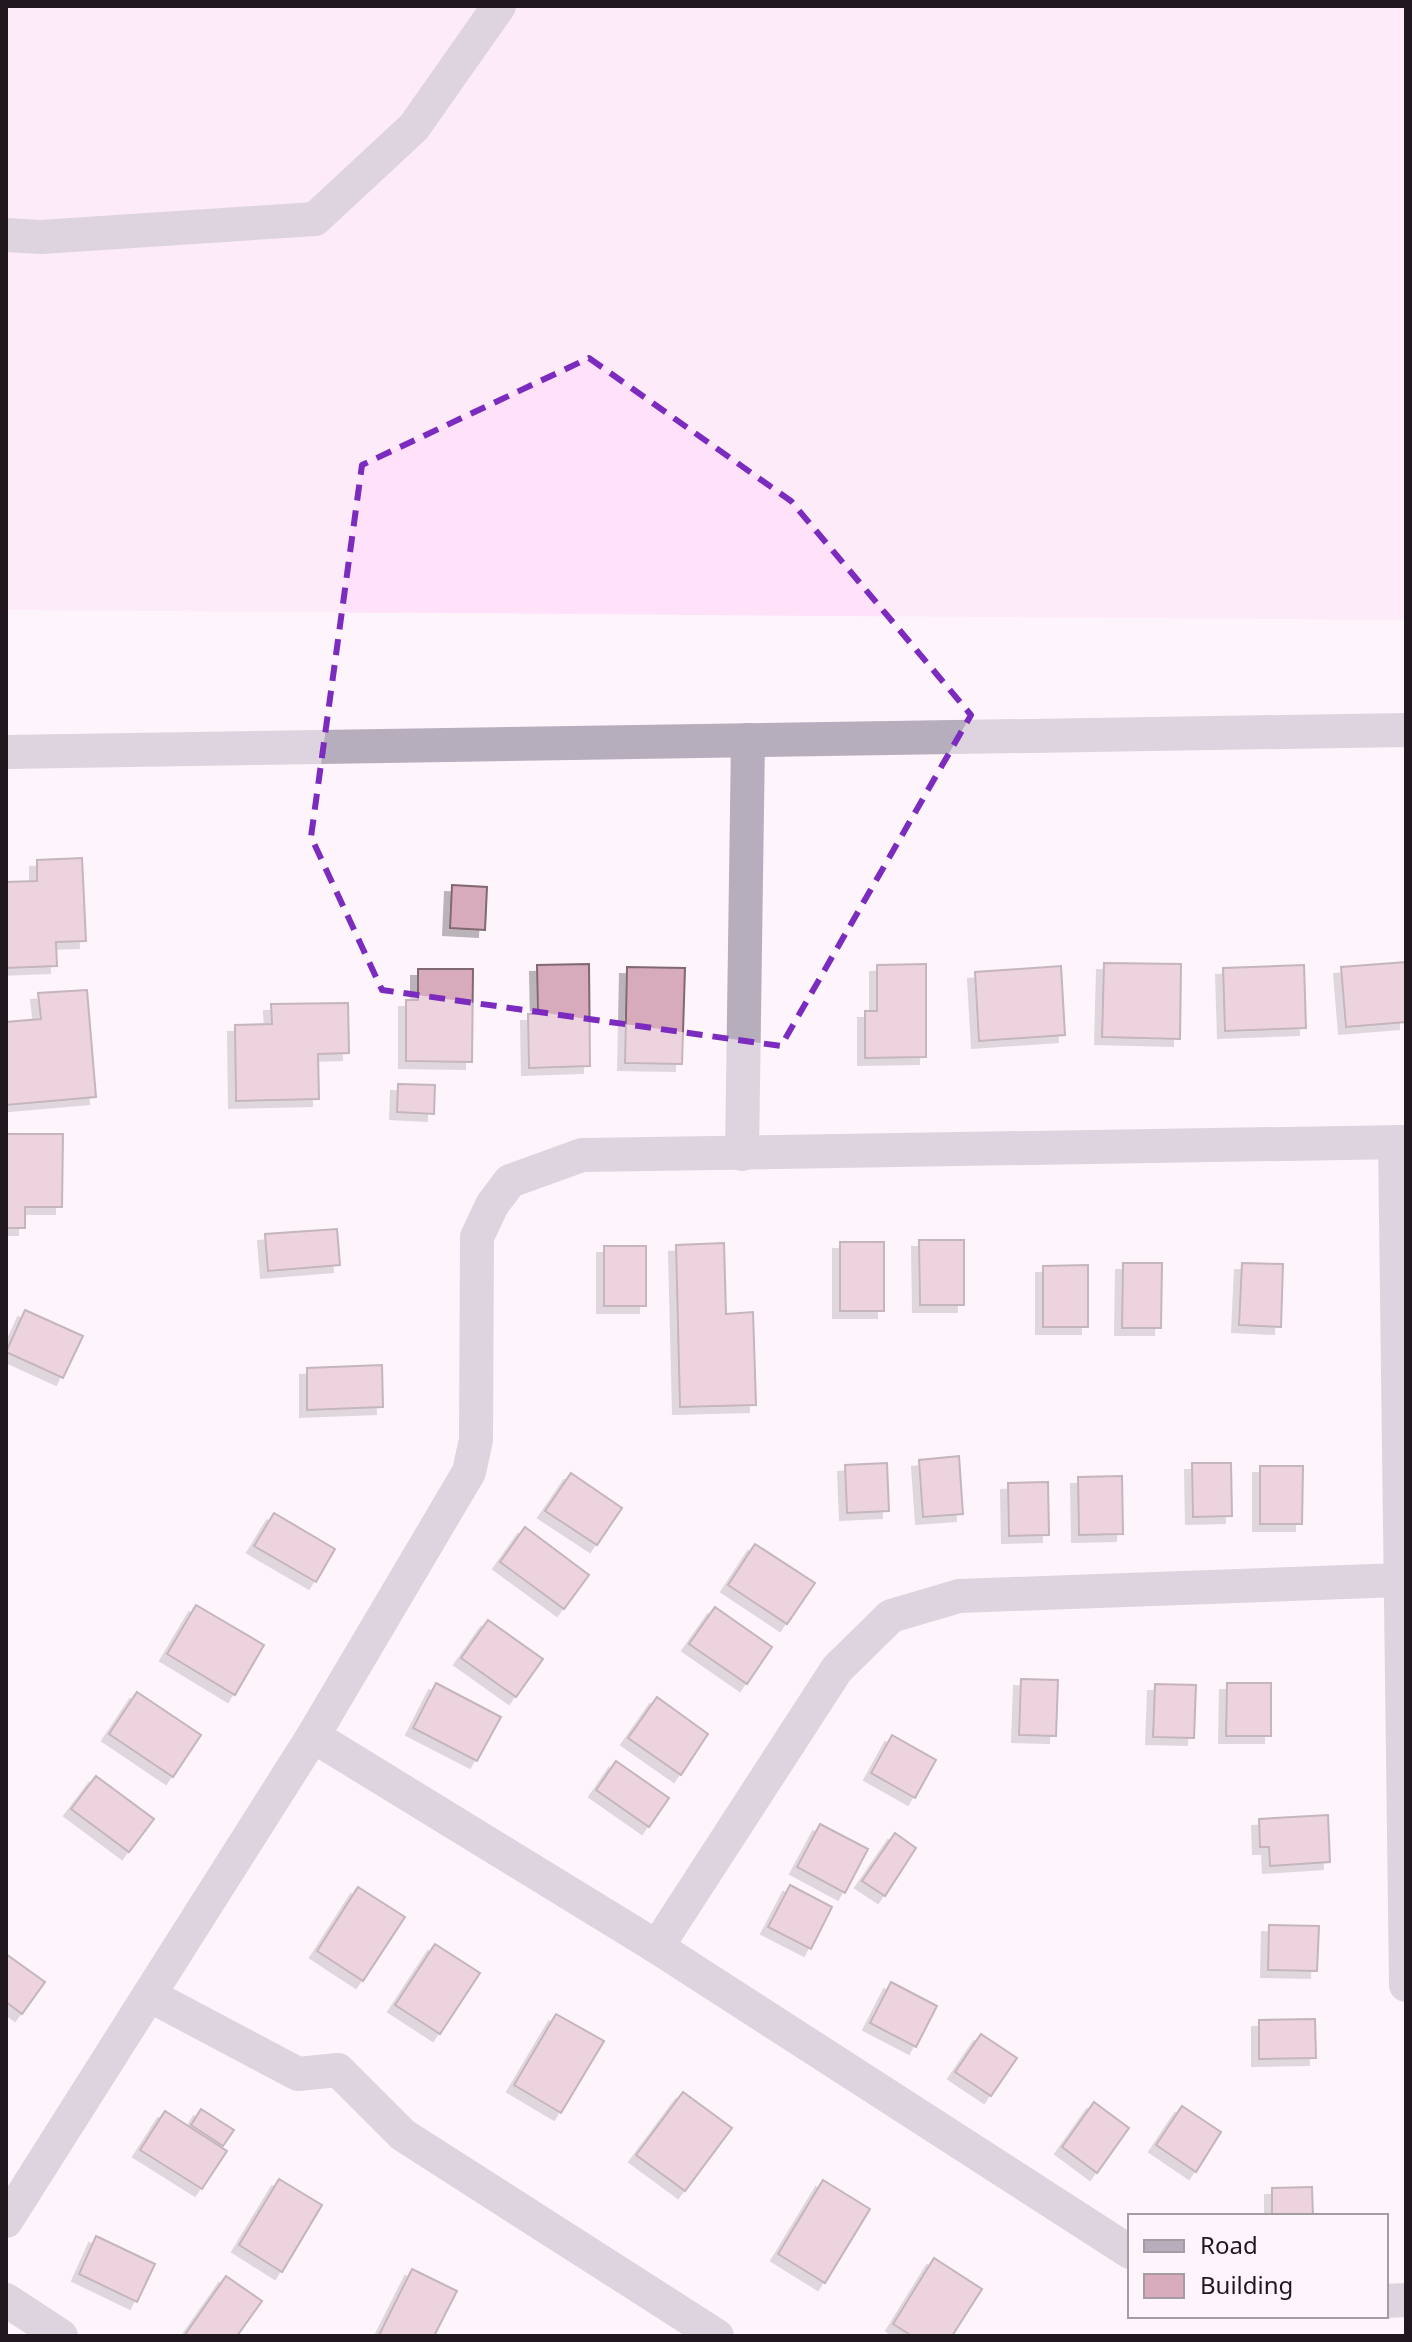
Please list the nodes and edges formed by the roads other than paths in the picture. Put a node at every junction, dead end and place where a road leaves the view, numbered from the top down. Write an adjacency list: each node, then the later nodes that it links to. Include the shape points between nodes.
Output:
1 (499, 6): 2 (street, via 414,127 315,219)
2 (6, 235)
3 (1406, 730): 4 (street)
4 (748, 740): 5 (street); 7 (street)
5 (6, 752)
6 (1400, 1142): 7 (street); 8 (street)
7 (742, 1154): 9 (street, via 582,1155 510,1181 492,1205 477,1237 476,1440 469,1472)
8 (1400, 1580): 10 (street, via 959,1596 891,1616 837,1669); 11 (street)
9 (313, 1736): 10 (street); 12 (street)
10 (657, 1947): 14 (street)
11 (1406, 1985)
12 (149, 1995): 13 (street); 17 (street, via 298,2074 338,2070 403,2135)
13 (6, 2221)
14 (1128, 2251)
15 (6, 2300): 16 (street)
16 (61, 2336)
17 (717, 2336)

